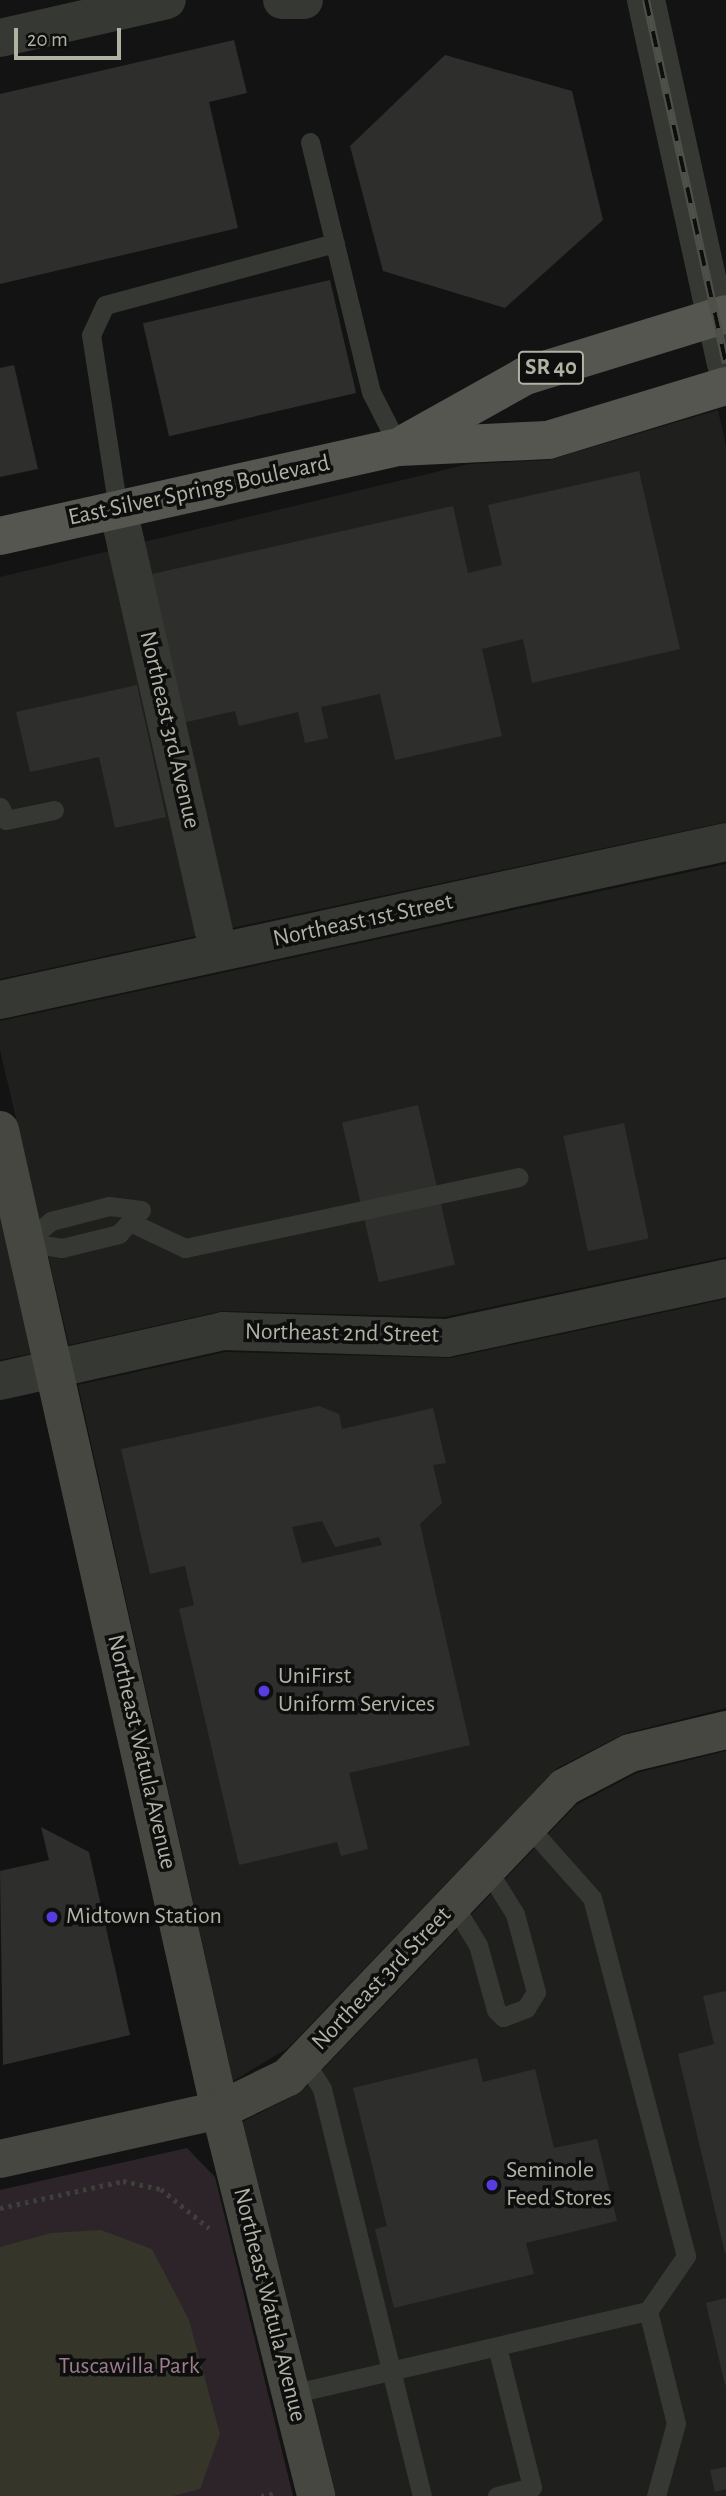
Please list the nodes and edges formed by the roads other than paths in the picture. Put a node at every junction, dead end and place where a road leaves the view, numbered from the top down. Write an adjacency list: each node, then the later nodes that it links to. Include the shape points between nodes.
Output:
1 (167, 0): 5 (street)
2 (282, 0): 3 (street)
3 (303, 0)
4 (646, 0): 8 (street)
5 (0, 38)
6 (310, 142): 7 (lane)
7 (335, 243): 11 (lane, via 371,392); 12 (lane, via 104,305 91,335)
8 (721, 316): 9 (street); 11 (main road, East Silver Springs Boulevard / SR 40, via 525,376)
9 (726, 363)
10 (726, 386): 11 (main road, East Silver Springs Boulevard / SR 40, via 548,440)
11 (399, 447): 12 (main road, East Silver Springs Boulevard / SR 40)
12 (118, 509): 13 (main road, East Silver Springs Boulevard / SR 40); 17 (street, Northeast 3rd Avenue)
13 (0, 536)
14 (0, 807): 15 (lane, via 6,820)
15 (54, 810)
16 (726, 842): 17 (street, Northeast 1st Street)
17 (219, 952): 18 (street, Northeast 1st Street)
18 (0, 1000)
19 (0, 1130): 22 (street, Northeast Watula Avenue)
20 (519, 1177): 21 (lane, via 185,1248)
21 (130, 1222): 22 (lane, via 119,1234 62,1248); 22 (lane, via 141,1210 109,1206 51,1221)
22 (26, 1242): 24 (street, Northeast Watula Avenue)
23 (726, 1278): 24 (street, Northeast 2nd Street, via 447,1338 223,1331)
24 (56, 1369): 25 (street, Northeast 2nd Street); 31 (street, Northeast Watula Avenue)
25 (0, 1381)
26 (726, 1730): 27 (street, Northeast 3rd Street, via 631,1753 565,1787)
27 (528, 1826): 28 (street, Northeast 3rd Street); 33 (lane, via 592,1898 686,2256)
28 (487, 1869): 29 (street, Northeast 3rd Street); 29 (lane, via 519,1932 536,1992 526,2008 503,2017 478,1945)
29 (453, 1904): 30 (street, Northeast 3rd Street)
30 (304, 2060): 31 (street, Northeast 3rd Street, via 288,2077); 35 (lane, via 322,2089)
31 (220, 2110): 32 (street, Northeast 3rd Street); 36 (street, Northeast Watula Avenue)
32 (0, 2159)
33 (648, 2311): 34 (lane); 40 (lane, via 676,2423)
34 (497, 2347): 35 (lane); 39 (lane, via 532,2487)
35 (391, 2373): 36 (lane); 38 (lane)
36 (291, 2395): 37 (street, Northeast Watula Avenue)
37 (316, 2496)
38 (422, 2496)
39 (496, 2496)
40 (656, 2496)

